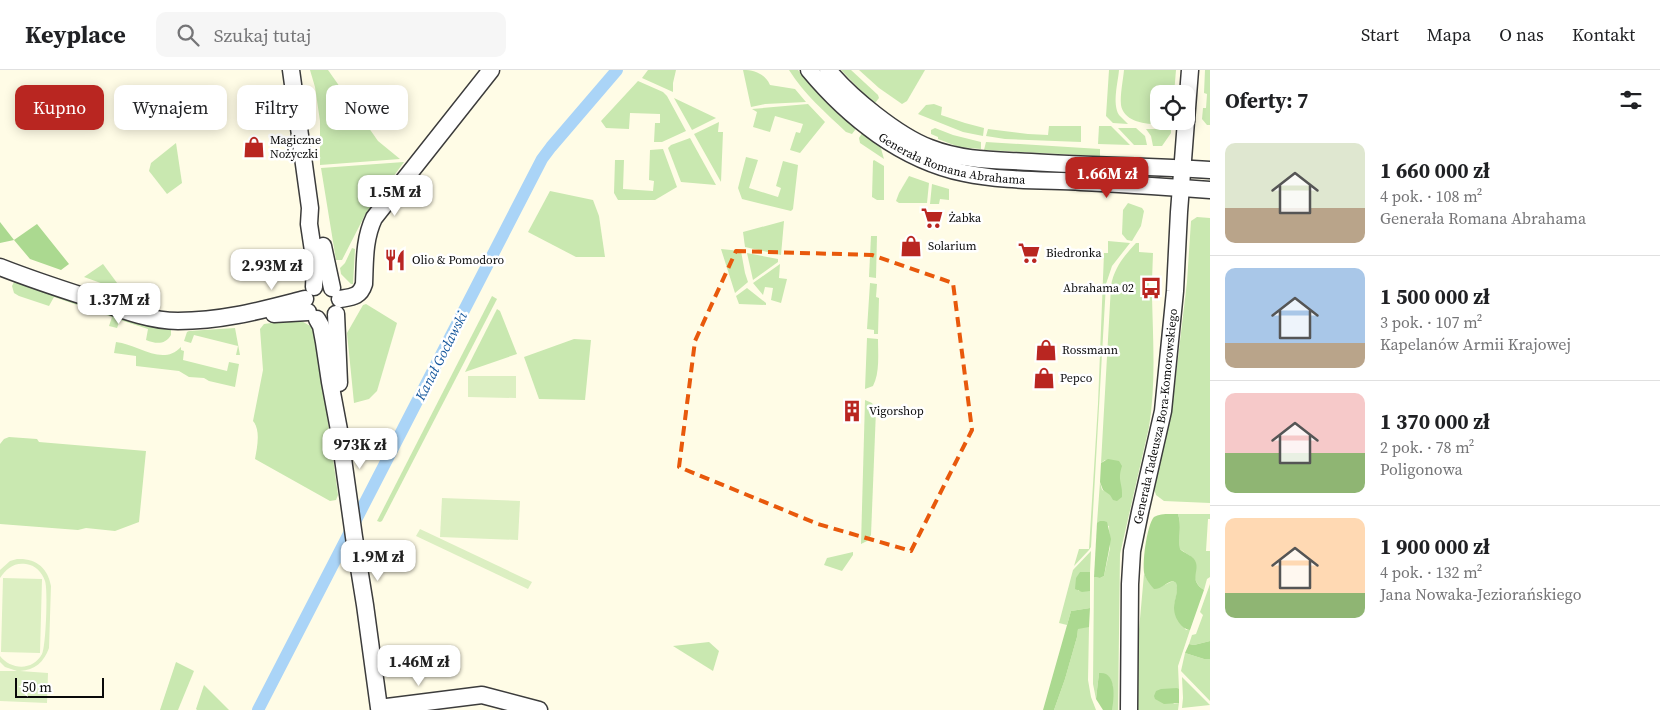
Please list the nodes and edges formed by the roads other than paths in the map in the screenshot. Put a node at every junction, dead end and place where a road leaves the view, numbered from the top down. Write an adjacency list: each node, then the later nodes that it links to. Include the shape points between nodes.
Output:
1 (291, 70): 13 (street)
2 (490, 70): 15 (street, via 374,218 366,243 362,290 355,297)
3 (809, 70): 8 (street, Generała Romana Abrahama, via 864,124)
4 (828, 70): 8 (street, Generała Romana Abrahama)
5 (1190, 70): 6 (street, Generała Tadeusza Bora-Komorowskiego)
6 (1189, 85)
7 (1185, 130): 9 (street, Generała Tadeusza Bora-Komorowskiego)
8 (896, 137): 9 (street, Generała Romana Abrahama, via 969,159); 11 (street, Generała Romana Abrahama, via 905,151 963,172 1000,178)
9 (1182, 168): 10 (street, Generała Romana Abrahama); 11 (street, Generała Tadeusza Bora-Komorowskiego)
10 (1210, 170)
11 (1180, 188): 12 (street, Generała Romana Abrahama); 19 (street, Generała Tadeusza Bora-Komorowskiego, via 1175,291 1163,411 1132,552)
12 (1210, 190)
13 (310, 208): 15 (street, via 318,223); 16 (street, via 315,264)
14 (0, 267): 16 (street, via 116,308 159,319 204,320)
15 (336, 300): 16 (street, via 326,286); 16 (street, via 327,320); 17 (street)
16 (311, 305): 17 (street, via 321,326)
17 (339, 430): 18 (street, via 378,708 482,695)
18 (539, 710)
19 (1129, 710)

